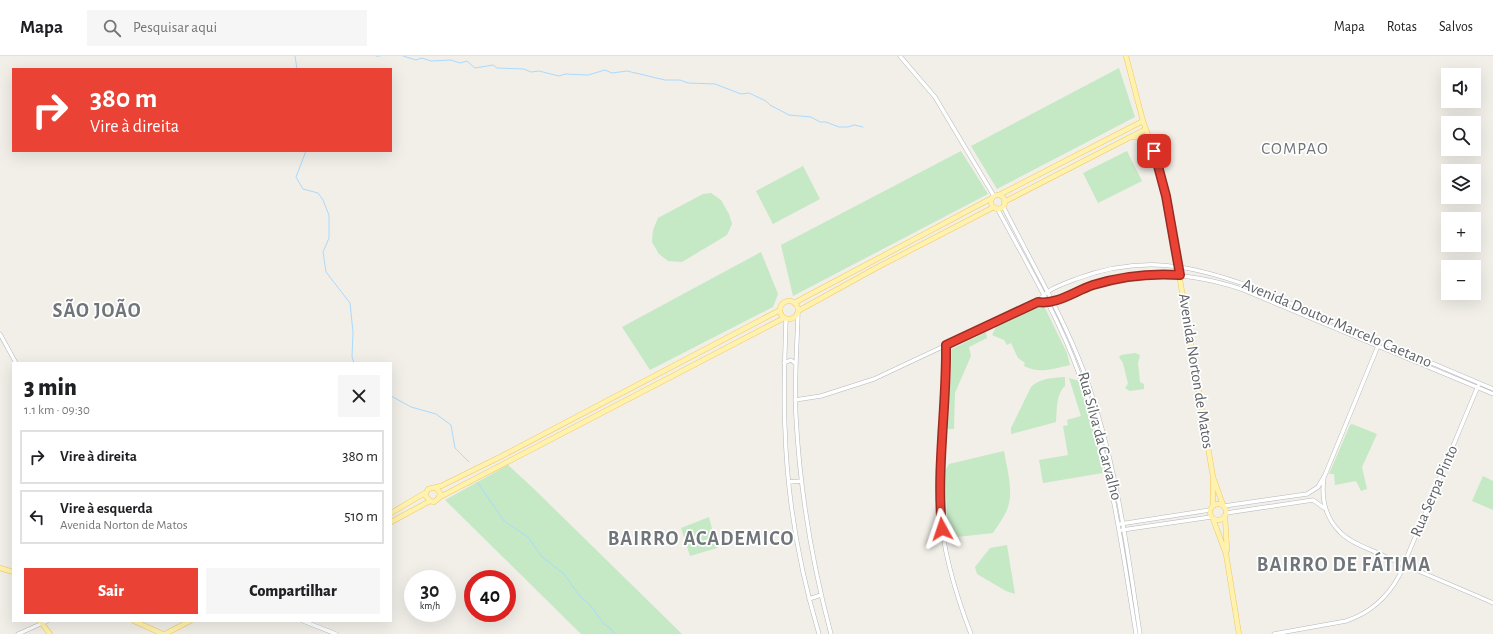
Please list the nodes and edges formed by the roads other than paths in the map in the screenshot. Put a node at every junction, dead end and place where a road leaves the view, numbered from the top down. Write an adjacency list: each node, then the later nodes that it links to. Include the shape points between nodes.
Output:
1 (900, 56): 7 (street, via 935,97)
2 (1126, 56): 3 (main road, Avenida Norton de Matos)
3 (1143, 120): 4 (main road, Avenida Norton de Matos); 7 (main road)
4 (1146, 129): 5 (main road); 6 (main road, Avenida Norton de Matos)
5 (1130, 137): 6 (main road, via 1143,138); 8 (main road)
6 (1150, 143): 10 (main road, Avenida Norton de Matos, via 1166,196)
7 (995, 196): 8 (main road, via 1003,198); 9 (main road, via 992,204); 18 (main road)
8 (1004, 204): 9 (main road); 13 (street, Rua Silva da Carvalho)
9 (996, 208): 14 (street, Rua Silva da Carvalho); 21 (main road, via 883,265)
10 (1178, 266): 11 (main road, Avenida Norton de Matos); 12 (street, Avenida Doutor Marcelo Caetano, via 1122,266); 33 (street, Avenida Doutor Marcelo Caetano, via 1252,287)
11 (1180, 275): 15 (street, Avenida Doutor Marcelo Caetano, via 1116,279 1092,285); 28 (street, Avenida Doutor Marcelo Caetano, via 1241,288); 43 (main road, Avenida Norton de Matos)
12 (1054, 288): 13 (street, Avenida Doutor Marcelo Caetano); 15 (street, via 1050,295 1054,299)
13 (1046, 291): 14 (street); 17 (street, Rua Silva da Carvalho)
14 (1043, 295): 16 (street); 19 (street, Rua Silva da Carvalho)
15 (1060, 299): 17 (street, Avenida Doutor Marcelo Caetano)
16 (1038, 302): 19 (street); 26 (street)
17 (1051, 302): 19 (street, Avenida Doutor Marcelo Caetano); 23 (street, Rua Silva da Carvalho)
18 (794, 303): 20 (main road, via 785,302); 21 (main road)
19 (1047, 303): 24 (street, Rua Silva da Carvalho)
20 (780, 310): 22 (main road); 46 (main road)
21 (798, 313): 22 (main road, via 793,319); 32 (street)
22 (785, 318): 31 (street); 48 (main road)
23 (1061, 320): 24 (street); 27 (street, Rua Silva da Carvalho)
24 (1057, 323): 29 (street, Rua Silva da Carvalho)
25 (0, 334): 30 (street)
26 (946, 345): 37 (street, via 853,387); 85 (street, via 940,506 951,577)
27 (1073, 346): 29 (street); 38 (street, Rua Silva da Carvalho)
28 (1378, 346): 34 (street, Avenida Doutor Marcelo Caetano); 42 (street)
29 (1069, 348): 39 (street, Rua Silva da Carvalho, via 1090,402)
30 (15, 362)
31 (784, 362): 32 (street, via 791,360); 45 (street)
32 (796, 364): 37 (street)
33 (1480, 383): 34 (street, Rua Serpa Pinto); 35 (street, Avenida Doutor Marcelo Caetano)
34 (1478, 388): 36 (street, Avenida Doutor Marcelo Caetano); 61 (street, Rua Serpa Pinto)
35 (1493, 389)
36 (1493, 394)
37 (795, 400): 44 (street)
38 (1102, 430): 39 (street); 40 (street, Rua Silva da Carvalho)
39 (1097, 431): 41 (street, Rua Silva da Carvalho)
40 (1109, 457): 41 (street); 57 (street, Rua Silva da Carvalho)
41 (1104, 458): 58 (street, Rua Silva da Carvalho)
42 (1325, 475): 50 (street, via 1318,487 1307,494); 52 (street, via 1322,493)
43 (1213, 477): 50 (main road, Avenida Norton de Matos); 51 (main road, Avenida Norton de Matos)
44 (801, 480): 45 (street); 64 (street)
45 (789, 482): 67 (street, via 795,532)
46 (436, 488): 47 (main road, via 430,488); 48 (main road)
47 (425, 493): 49 (main road); 53 (main road)
48 (440, 496): 49 (main road, via 436,501)
49 (430, 501): 56 (main road)
50 (1223, 506): 51 (main road, via 1219,504); 54 (main road)
51 (1211, 508): 55 (main road); 57 (street)
52 (1324, 509): 54 (street, via 1313,500); 61 (street, via 1342,535)
53 (392, 512)
54 (1226, 515): 55 (main road, via 1220,520); 60 (main road)
55 (1212, 518): 59 (street); 60 (main road)
56 (392, 521)
57 (1122, 523): 58 (street); 59 (street, Rua Silva da Carvalho)
58 (1118, 524): 59 (street, Rua Silva da Carvalho)
59 (1121, 530): 65 (street, Rua Silva da Carvalho); 66 (street, Rua Silva da Carvalho)
60 (1226, 554): 86 (main road)
61 (1403, 565): 68 (street); 87 (street, Rua Serpa Pinto, via 1395,583 1381,600 1356,618)
62 (0, 568): 63 (main road)
63 (12, 572)
64 (820, 595): 67 (street); 84 (street)
65 (1130, 598): 66 (street); 76 (street, Rua Silva da Carvalho)
66 (1134, 598): 75 (street, Rua Silva da Carvalho)
67 (809, 599): 83 (street)
68 (1493, 603)
69 (41, 622): 77 (street); 78 (main road)
70 (136, 622): 74 (main road)
71 (188, 622): 73 (main road)
72 (306, 622): 82 (street)
73 (182, 625): 80 (main road); 81 (main road)
74 (149, 627): 79 (main road); 80 (main road)
75 (1140, 632): 76 (street)
76 (1135, 633)
77 (18, 634)
78 (50, 634)
79 (152, 634)
80 (164, 634)
81 (179, 634)
82 (336, 634)
83 (819, 634)
84 (831, 634)
85 (970, 634)
86 (1239, 634)
87 (1274, 634)

